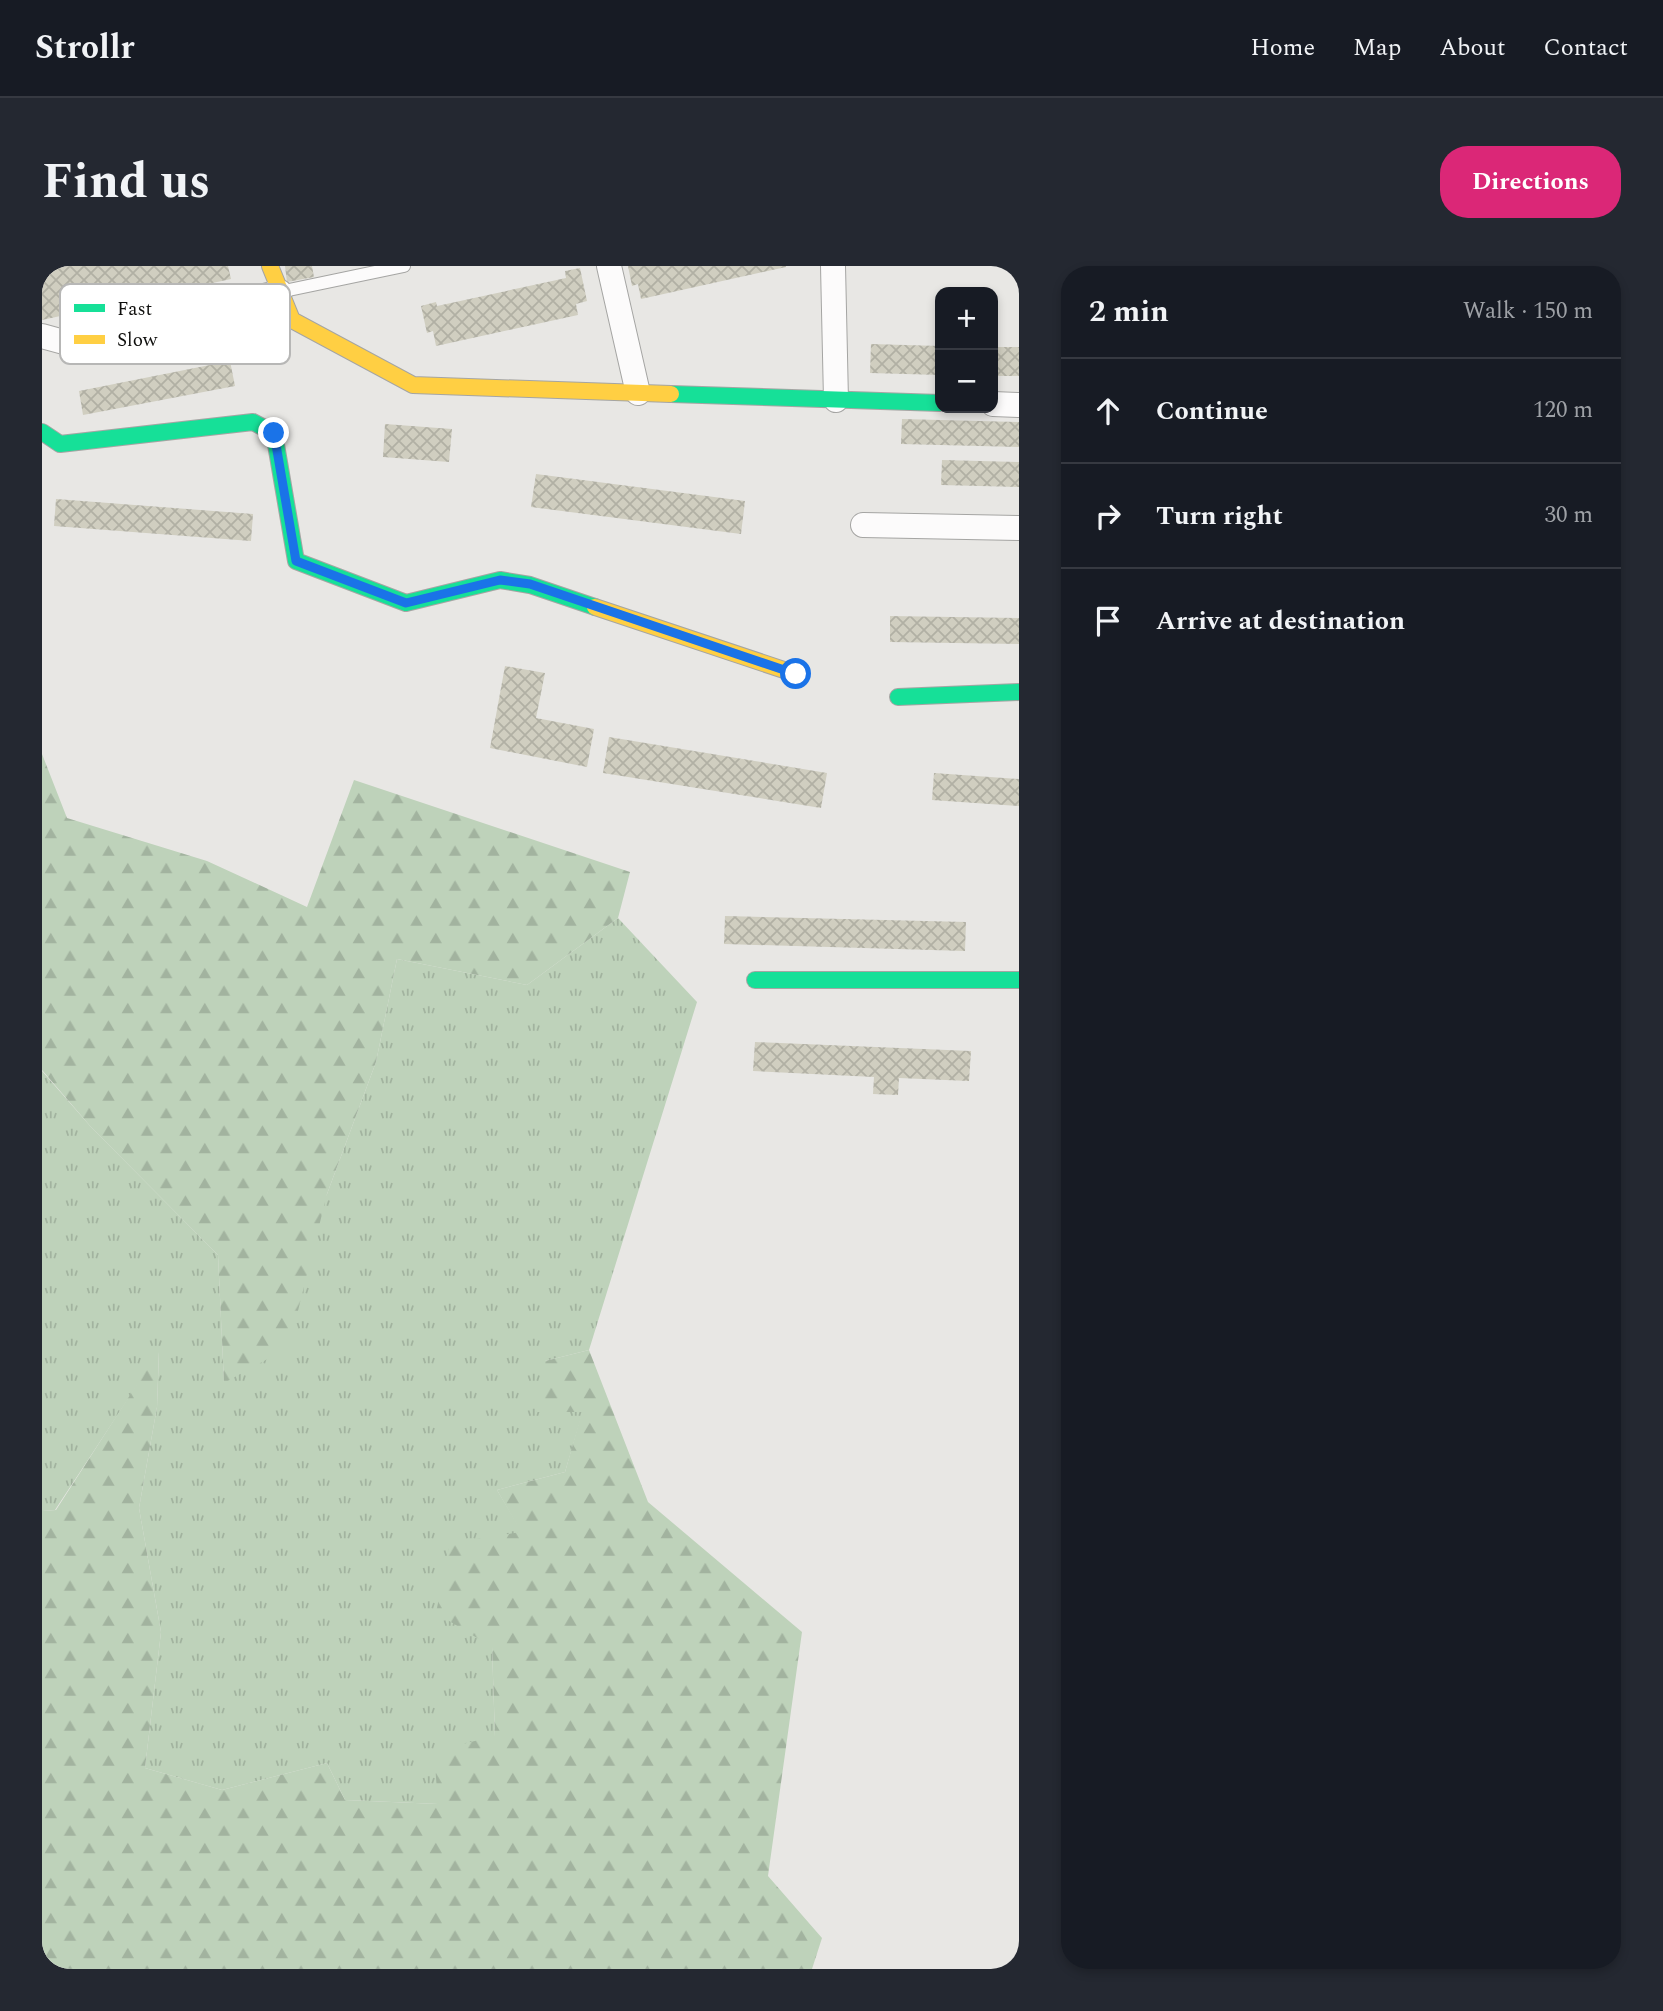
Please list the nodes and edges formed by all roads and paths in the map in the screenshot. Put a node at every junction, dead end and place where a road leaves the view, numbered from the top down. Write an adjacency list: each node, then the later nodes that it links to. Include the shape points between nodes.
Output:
1 (270, 266): 5 (street)
2 (404, 266): 6 (lane)
3 (609, 266): 10 (street)
4 (833, 266): 11 (street)
5 (277, 284)
6 (290, 290)
7 (290, 315): 10 (street, via 413,385)
8 (42, 336): 9 (street)
9 (60, 341)
10 (638, 393): 11 (street)
11 (835, 400): 12 (street)
12 (935, 403)
13 (998, 404): 14 (street)
14 (1019, 405)
15 (42, 432): 18 (street, via 60,444 253,422 274,433 296,561 406,603 500,580 530,584)
16 (863, 525): 17 (street)
17 (1019, 528)
18 (796, 674)
19 (1019, 692): 20 (street)
20 (898, 697)
21 (755, 980): 22 (street)
22 (1019, 980)

